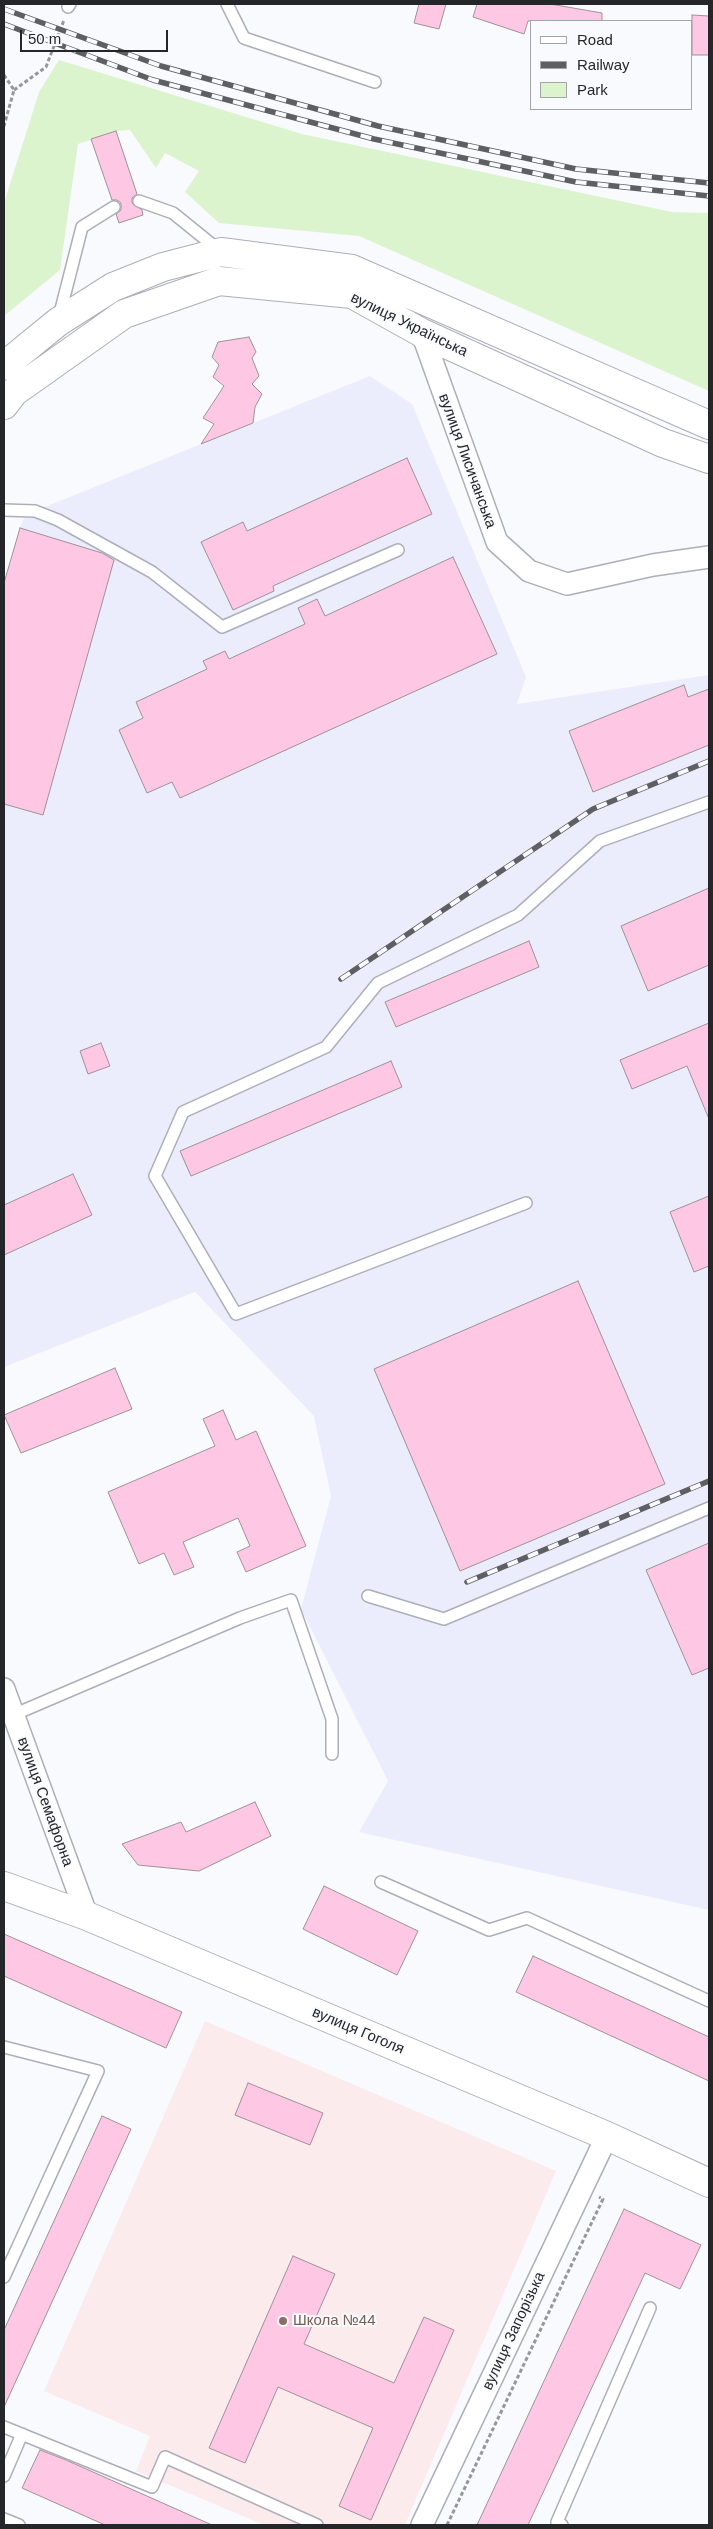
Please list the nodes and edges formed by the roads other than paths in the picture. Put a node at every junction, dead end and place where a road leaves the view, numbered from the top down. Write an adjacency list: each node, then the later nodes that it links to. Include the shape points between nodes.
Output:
1 (227, 4): 2 (lane, via 244,38)
2 (375, 82)
3 (139, 201): 5 (lane, via 173,213)
4 (114, 207): 6 (lane, via 82,227)
5 (222, 252): 6 (main road, вулиця Українська, via 163,267 113,287); 10 (main road, вулиця Українська, via 352,269)
6 (58, 322): 8 (main road, вулиця Українська)
7 (422, 333): 9 (main road, вулиця Українська, via 352,294 219,281 124,314 14,392); 11 (main road, вулиця Українська, via 663,443); 14 (street, вулиця Лисичанська, via 497,542 529,571 567,584 653,565)
8 (4, 366)
9 (4, 405)
10 (709, 425)
11 (709, 459)
12 (4, 510): 13 (lane, via 35,511 58,520 152,572 222,627)
13 (398, 550)
14 (709, 558)
15 (709, 802): 16 (lane, via 600,841 518,915 378,983 326,1047 183,1112 155,1176 236,1314)
16 (526, 1204)
17 (709, 1508): 18 (lane, via 444,1619)
18 (368, 1596)
19 (4, 1689): 20 (street, вулиця Семафорна)
20 (8, 1715): 21 (lane, via 240,1618 291,1600 332,1719); 24 (street, вулиця Семафорна)
21 (332, 1754)
22 (381, 1882): 25 (lane, via 489,1930 527,1918)
23 (4, 1886): 24 (main road, вулиця Гоголя)
24 (87, 1916): 27 (main road, вулиця Гоголя)
25 (709, 2000)
26 (4, 2047): 29 (lane, via 98,2070)
27 (607, 2136): 28 (main road, вулиця Гоголя); 37 (street, вулиця Запорізька)
28 (709, 2183)
29 (4, 2277)
30 (650, 2308): 38 (lane, via 557,2522)
31 (4, 2427): 32 (lane)
32 (22, 2434): 33 (lane); 36 (lane, via 152,2487 165,2457)
33 (4, 2476)
34 (4, 2519): 35 (lane)
35 (19, 2525)
36 (317, 2525)
37 (422, 2525)
38 (562, 2525)

